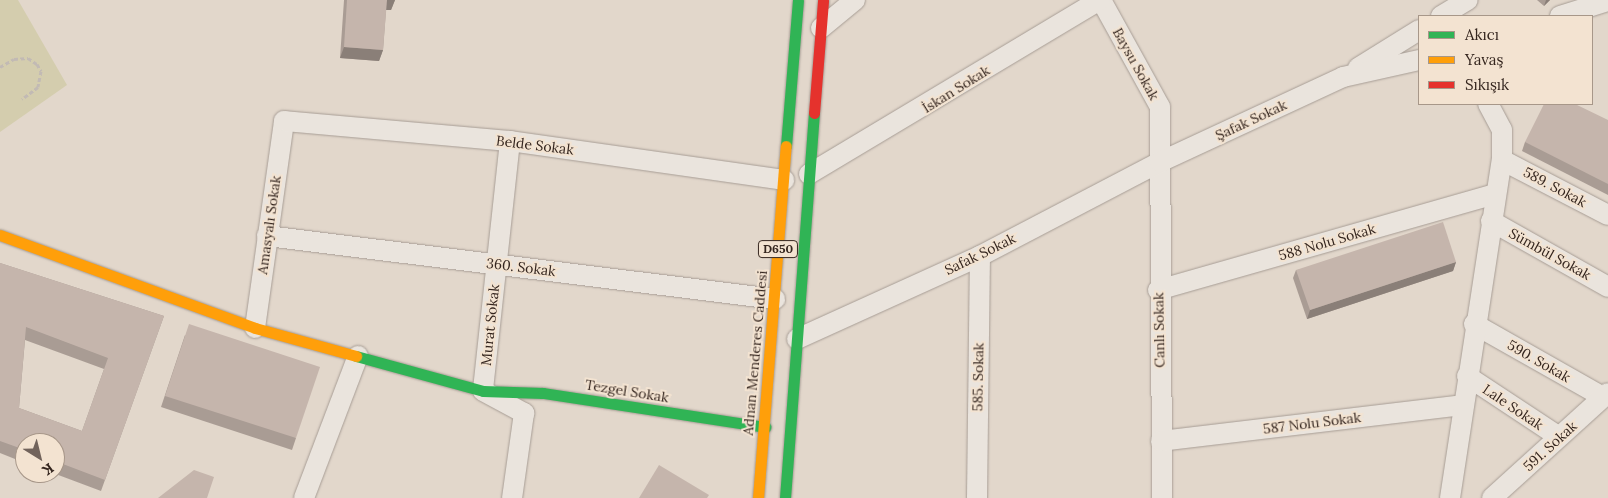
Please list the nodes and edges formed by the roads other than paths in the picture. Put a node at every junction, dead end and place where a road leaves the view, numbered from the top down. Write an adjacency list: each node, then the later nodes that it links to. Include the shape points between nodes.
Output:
1 (798, 0): 19 (main road, Adnan Menderes Caddesi / D650)
2 (823, 0): 9 (main road)
3 (854, 0): 9 (street)
4 (1101, 0): 17 (street, Baysu Sokak, via 1160,108); 18 (street, İskan Sokak)
5 (1468, 0): 7 (street)
6 (1608, 1): 8 (street)
7 (1443, 15)
8 (1563, 15)
9 (821, 28): 18 (main road)
10 (1418, 31): 12 (street, Şafak Sokak)
11 (1418, 60): 12 (street, Şafak Sokak)
12 (1343, 77): 17 (street, Şafak Sokak)
13 (1489, 105): 16 (street, via 1502,130)
14 (284, 121): 15 (street, Belde Sokak); 24 (street, Amasyalı Sokak)
15 (510, 141): 19 (street, Belde Sokak); 26 (street, Murat Sokak)
16 (1502, 160): 20 (street); 21 (street, 589. Sokak)
17 (1160, 162): 25 (street, Safak Sokak); 28 (street, Canlı Sokak)
18 (809, 174): 32 (main road)
19 (784, 180): 29 (main road, Adnan Menderes Caddesi / D650)
20 (1495, 194): 22 (street); 28 (street, 588 Nolu Sokak)
21 (1608, 215)
22 (1491, 221): 27 (street, Sümbül Sokak); 30 (street)
23 (0, 235): 31 (main road, Tezgel Sokak)
24 (267, 236): 26 (street, 360. Sokak); 31 (street, Amasyalı Sokak)
25 (980, 256): 32 (street, Safak Sokak); 45 (street, 585. Sokak)
26 (497, 264): 29 (street, 360. Sokak); 35 (street, Murat Sokak)
27 (1608, 287)
28 (1158, 290): 40 (street, Canlı Sokak)
29 (775, 299): 38 (main road, Adnan Menderes Caddesi / D650)
30 (1474, 324): 34 (street); 36 (street, 590. Sokak)
31 (255, 328): 33 (main road, Tezgel Sokak)
32 (797, 339): 44 (main road)
33 (358, 356): 35 (main road, Tezgel Sokak); 41 (street)
34 (1467, 376): 37 (street); 39 (street, Lale Sokak)
35 (483, 391): 38 (main road, Tezgel Sokak, via 543,393); 42 (street, via 524,413)
36 (1606, 395): 39 (street, 591. Sokak)
37 (1463, 405): 40 (street, 587 Nolu Sokak); 47 (street)
38 (765, 427): 43 (main road, Adnan Menderes Caddesi / D650)
39 (1559, 437): 48 (street, 591. Sokak)
40 (1161, 441): 46 (street, Canlı Sokak)
41 (304, 498)
42 (512, 498)
43 (758, 498)
44 (785, 498)
45 (976, 498)
46 (1162, 498)
47 (1450, 498)
48 (1492, 498)

